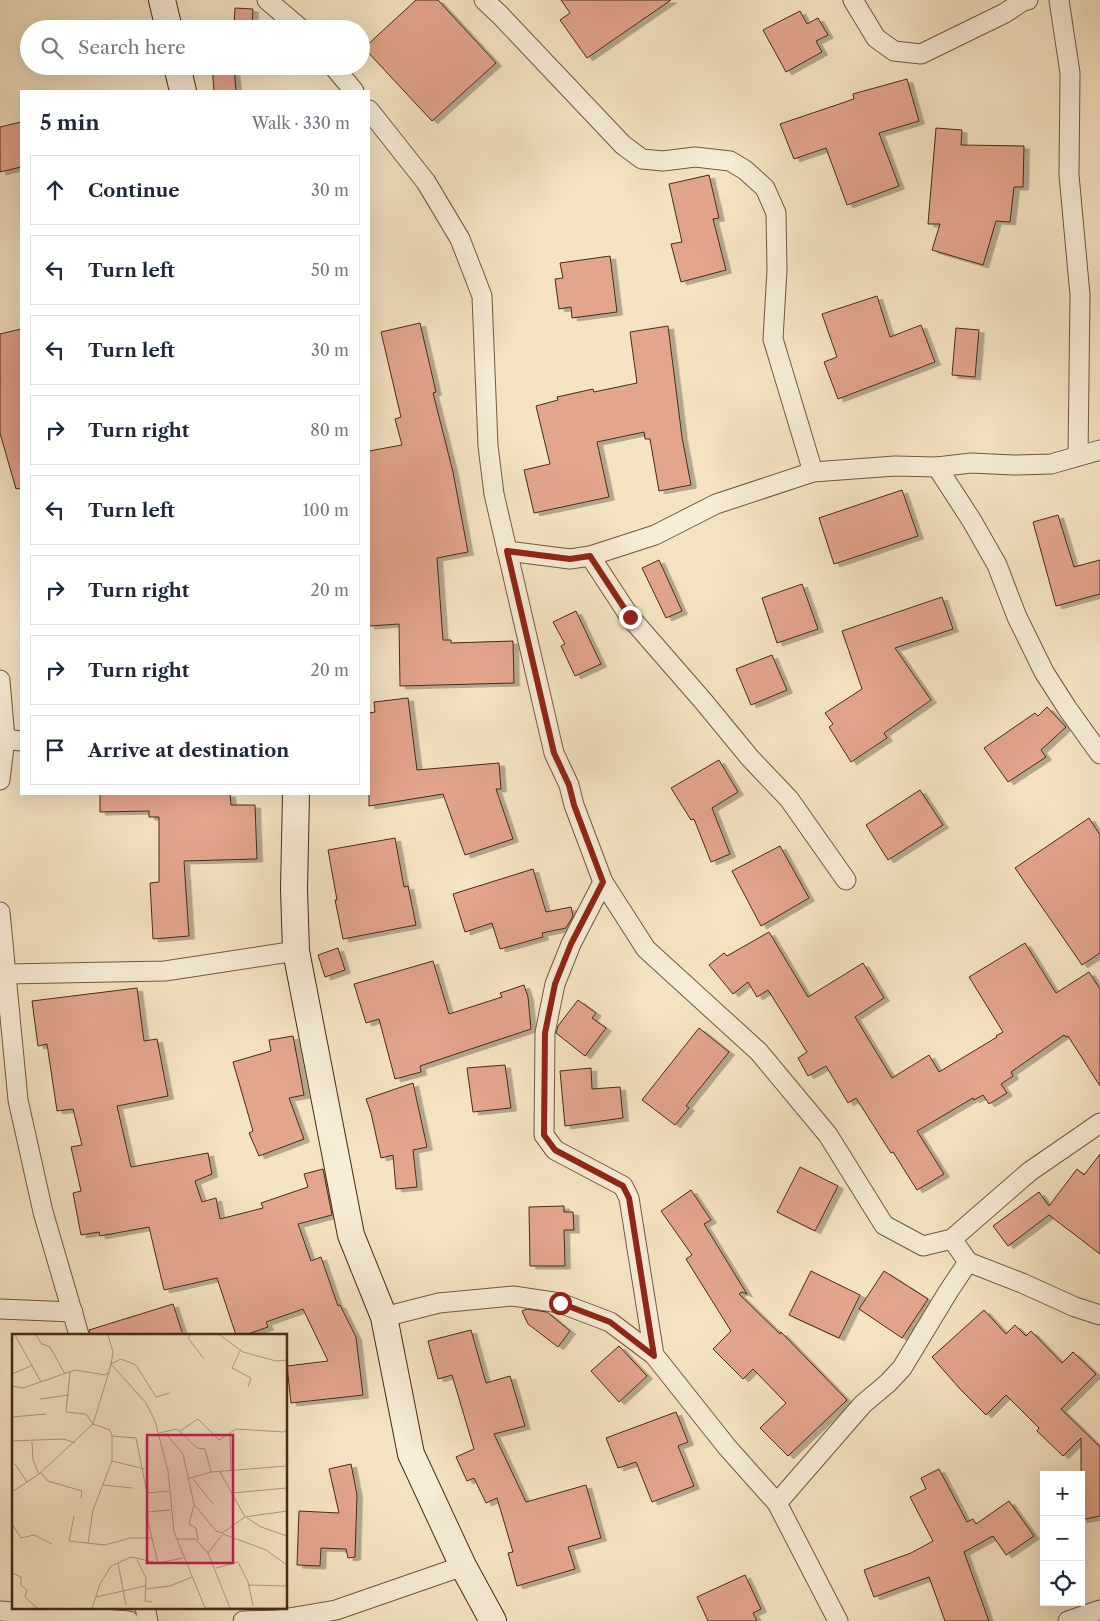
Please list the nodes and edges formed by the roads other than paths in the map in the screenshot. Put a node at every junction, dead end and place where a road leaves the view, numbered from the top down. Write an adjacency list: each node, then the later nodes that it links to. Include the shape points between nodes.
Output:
1 (162, 0): 7 (street)
2 (267, 0): 8 (street)
3 (484, 0): 17 (street, via 623,145 642,159 663,161 695,157 730,161 765,188 776,213 773,339)
4 (853, 0): 5 (street, via 876,38 894,51 921,54)
5 (1028, 0)
6 (1059, 0): 15 (street, via 1070,74 1069,175 1080,295)
7 (166, 20)
8 (290, 20)
9 (179, 75): 11 (street)
10 (341, 75): 12 (street)
11 (183, 90)
12 (353, 90)
13 (370, 111): 18 (street, via 426,182 460,239 482,296 488,446 494,494)
14 (1100, 450): 15 (street)
15 (1078, 456): 16 (street, via 1051,464 970,463)
16 (937, 467): 17 (street, via 895,466); 21 (street, via 997,565 1017,617 1044,672 1066,708)
17 (813, 472): 19 (street, via 716,504 655,534)
18 (507, 551): 19 (street, via 570,559); 27 (street, via 554,753 569,785)
19 (590, 556): 26 (street, via 630,617 750,758 790,799)
20 (0, 680): 22 (street)
21 (1092, 729): 23 (street)
22 (13, 740): 24 (street)
23 (1100, 754)
24 (0, 780)
25 (296, 795): 29 (street)
26 (846, 880)
27 (603, 882): 32 (street, via 646,949 759,1052 828,1135 884,1225 923,1246); 39 (street, via 571,944 555,984 545,1033 544,1135 555,1150 623,1186 629,1198)
28 (0, 912): 30 (street)
29 (296, 951): 30 (street, via 165,971); 37 (street, via 352,1235)
30 (6, 974): 35 (street, via 18,1100 43,1212)
31 (1100, 1123): 32 (street, via 1029,1172)
32 (952, 1239): 33 (street)
33 (968, 1262): 36 (street); 40 (street, via 902,1368 863,1404)
34 (0, 1309): 35 (street)
35 (73, 1312): 38 (street)
36 (1100, 1315)
37 (384, 1317): 39 (street, via 439,1303 513,1296 560,1303 610,1322); 41 (street, via 411,1454)
38 (79, 1334)
39 (654, 1356): 40 (street)
40 (777, 1503): 49 (street)
41 (462, 1566): 47 (street, via 336,1610 277,1620); 48 (street)
42 (145, 1608): 46 (street)
43 (1100, 1610): 50 (street)
44 (0, 1611): 45 (street)
45 (129, 1621)
46 (148, 1621)
47 (243, 1621)
48 (493, 1621)
49 (838, 1621)
50 (1068, 1621)

